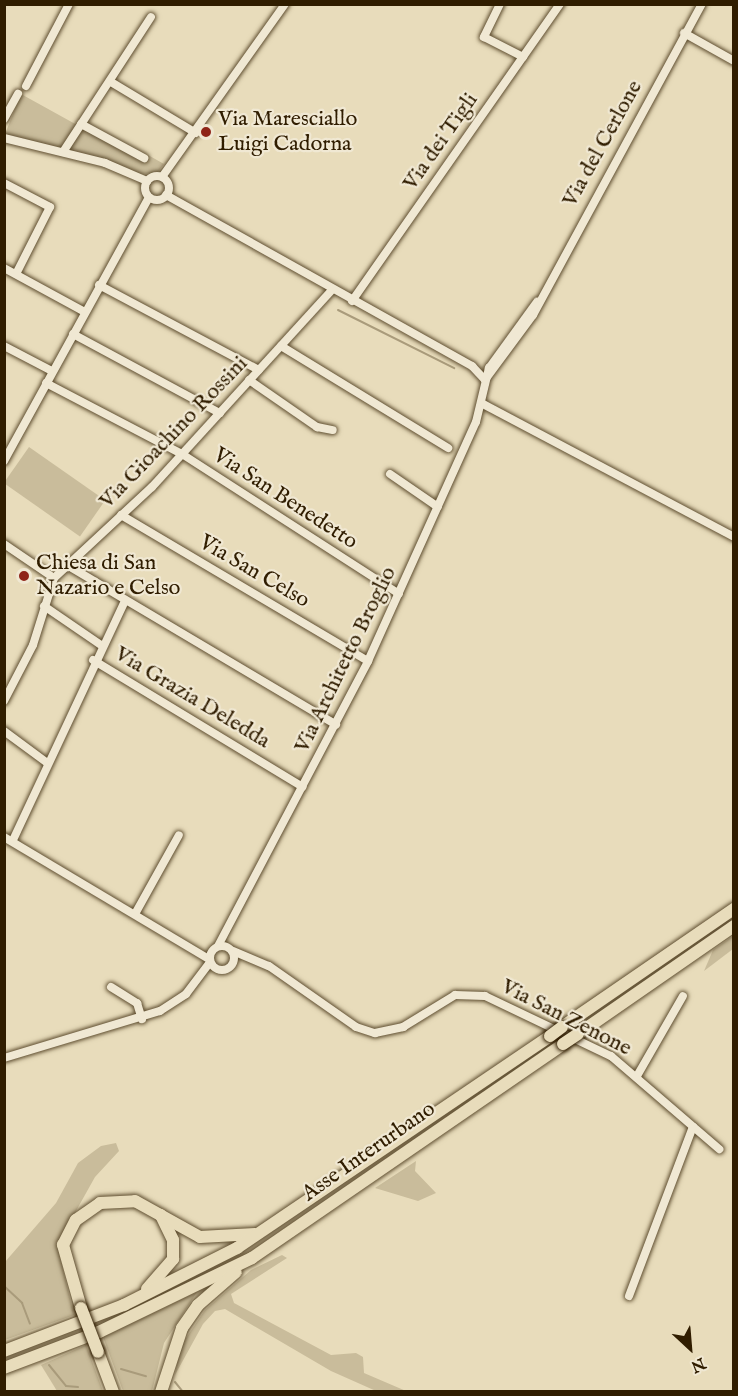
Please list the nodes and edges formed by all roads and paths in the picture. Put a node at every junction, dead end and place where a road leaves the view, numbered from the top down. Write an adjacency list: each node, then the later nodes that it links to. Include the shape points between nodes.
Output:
1 (69, 4): 11 (street)
2 (285, 4): 15 (street)
3 (500, 4): 8 (street, via 484,37)
4 (560, 4): 8 (street, Via dei Tigli)
5 (702, 4): 7 (street, Via del Cerlone)
6 (151, 18): 10 (street)
7 (684, 33): 9 (street); 36 (street, Via del Cerlone, via 537,302)
8 (523, 57): 28 (street, Via dei Tigli)
9 (734, 61)
10 (111, 82): 14 (street); 15 (street)
11 (26, 86)
12 (18, 94): 13 (street)
13 (4, 119)
14 (81, 124): 17 (street); 18 (street)
15 (196, 133): 19 (street)
16 (4, 138): 17 (street)
17 (63, 152): 20 (street)
18 (144, 158)
19 (162, 177): 20 (street); 22 (street, via 169,187)
20 (147, 181): 23 (street)
21 (4, 183): 25 (street, via 50,207)
22 (166, 195): 23 (street); 27 (street)
23 (149, 197): 26 (street)
24 (4, 268): 25 (street)
25 (16, 274): 29 (street)
26 (99, 285): 29 (street); 33 (street)
27 (332, 290): 28 (street); 32 (street, Via Gioachino Rossini)
28 (352, 301): 36 (street, via 465,364)
29 (85, 312): 30 (street)
30 (73, 333): 34 (street); 39 (street)
31 (4, 346): 34 (street)
32 (281, 346): 33 (street, Via Gioachino Rossini); 41 (street)
33 (259, 370): 35 (street, Via Gioachino Rossini)
34 (52, 371): 37 (street)
35 (249, 380): 39 (street, Via Gioachino Rossini); 40 (street, via 317,427)
36 (485, 380): 38 (street, Via Architetto Broglio)
37 (46, 383): 42 (street, Via San Benedetto); 43 (street)
38 (483, 404): 45 (street, Via Architetto Broglio); 47 (street)
39 (220, 413): 42 (street, Via Gioachino Rossini)
40 (333, 430)
41 (448, 448)
42 (182, 454): 46 (street, Via Gioachino Rossini); 51 (street, Via San Benedetto)
43 (5, 458)
44 (390, 474): 45 (street)
45 (438, 507): 51 (street, Via Architetto Broglio)
46 (121, 515): 49 (street, Via Gioachino Rossini); 56 (street, Via San Celso)
47 (734, 537)
48 (4, 544): 50 (street)
49 (66, 565): 50 (street, Via Gioachino Rossini); 52 (street)
50 (54, 578): 53 (street, Via Gioachino Rossini)
51 (399, 594): 56 (street, Via Architetto Broglio)
52 (125, 601): 54 (street); 58 (street)
53 (44, 606): 54 (street); 57 (street, Via Gioachino Rossini, via 33,645)
54 (101, 645): 55 (street)
55 (93, 660): 60 (street); 61 (street, Via Grazia Deledda)
56 (368, 661): 58 (street, Via Architetto Broglio)
57 (4, 701)
58 (336, 725): 61 (street, Via Architetto Broglio)
59 (4, 731): 60 (street)
60 (46, 762): 63 (street)
61 (303, 787): 67 (street, Via Architetto Broglio)
62 (179, 835): 65 (street)
63 (8, 839): 65 (street)
64 (734, 909): 84 (highway, Asse Interurbano, bridge)
65 (135, 914): 69 (street)
66 (734, 926): 85 (highway, Asse Interurbano, bridge)
67 (230, 927): 68 (street, Via Architetto Broglio); 70 (street, Via Architetto Broglio)
68 (216, 947): 69 (street); 70 (street, Via San Zenone); 71 (street, Via Architetto Broglio)
69 (193, 948): 71 (street)
70 (231, 950): 72 (street, Via San Zenone); 73 (street, Via Architetto Broglio)
71 (210, 960): 74 (street); 75 (street)
72 (258, 961): 73 (street); 80 (street, Via San Zenone, via 356,1028 375,1034 403,1027 455,995 475,993 603,1053)
73 (233, 963): 74 (street)
74 (218, 970): 75 (street)
75 (198, 982): 78 (street, via 173,1004)
76 (111, 987): 78 (street, via 137,1003)
77 (683, 996): 80 (street, Via San Zenone)
78 (142, 1019): 79 (street)
79 (4, 1058)
80 (637, 1076): 81 (street, Via San Zenone)
81 (693, 1127): 82 (street, Via San Zenone); 86 (street)
82 (719, 1149)
83 (161, 1214): 84 (highway, via 200,1237); 87 (highway, via 173,1240 170,1268); 90 (highway, bridge, via 122,1200 92,1206 76,1220 62,1253)
84 (265, 1232): 87 (highway, Asse Interurbano)
85 (252, 1258): 89 (highway, Asse Interurbano, via 99,1332); 91 (highway, via 198,1305 182,1328)
86 (629, 1296)
87 (124, 1305): 88 (highway)
88 (4, 1351)
89 (4, 1368)
90 (113, 1392)
91 (161, 1392)

